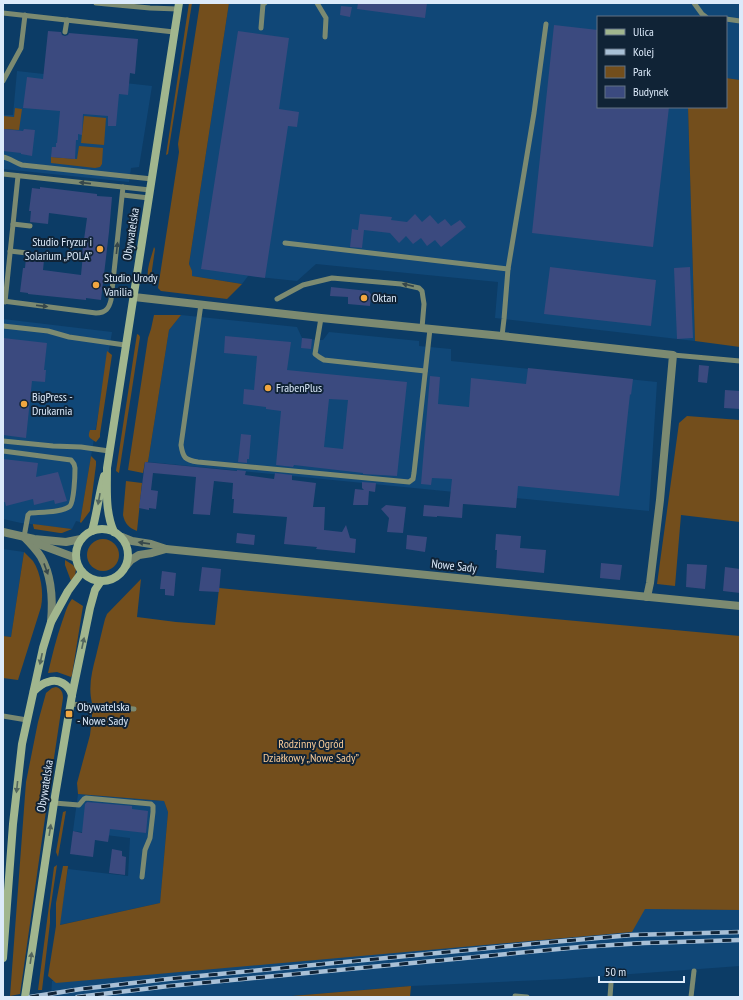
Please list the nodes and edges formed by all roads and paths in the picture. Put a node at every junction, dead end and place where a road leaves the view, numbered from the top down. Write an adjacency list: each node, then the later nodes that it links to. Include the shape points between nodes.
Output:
1 (96, 3): 5 (lane, via 150,8)
2 (266, 3): 13 (lane, via 263,4)
3 (318, 3): 16 (lane, via 326,18)
4 (694, 3): 8 (lane)
5 (178, 6): 15 (main road, Obywatelska)
6 (3, 13): 7 (lane)
7 (25, 15): 10 (lane); 17 (lane, via 21,48)
8 (705, 16)
9 (727, 19): 11 (lane)
10 (67, 20): 14 (lane); 15 (lane)
11 (740, 21)
12 (546, 24): 30 (lane)
13 (261, 28)
14 (65, 32)
15 (174, 32): 21 (main road, Obywatelska)
16 (325, 37)
17 (4, 79)
18 (3, 157): 21 (lane, via 22,165)
19 (3, 174): 20 (lane)
20 (18, 176): 22 (lane, one-way to 20); 25 (lane)
21 (152, 179): 23 (main road, Obywatelska)
22 (123, 187): 23 (lane, via 139,189); 24 (lane)
23 (149, 194): 24 (lane, via 138,197); 31 (main road, Obywatelska)
24 (123, 195): 33 (lane, one-way to 24, via 96,313 107,310 111,300)
25 (13, 224): 26 (lane); 28 (lane)
26 (30, 226)
27 (285, 242): 30 (lane)
28 (10, 251): 29 (lane); 33 (lane)
29 (27, 253)
30 (508, 269): 38 (lane)
31 (134, 297): 34 (street); 39 (main road, Obywatelska)
32 (277, 299): 37 (lane, one-way to 32, via 422,291 401,284 332,278 303,285)
33 (4, 301)
34 (201, 304): 35 (street); 42 (lane, via 181,445 182,453 190,461 409,482 413,479 414,473)
35 (321, 318): 37 (street); 42 (lane, via 315,354 324,360)
36 (3, 326): 39 (lane)
37 (426, 329): 38 (street); 42 (lane)
38 (502, 336): 40 (street)
39 (125, 345): 44 (main road, Obywatelska)
40 (673, 355): 41 (lane); 59 (street, via 660,500)
41 (740, 361)
42 (425, 371)
43 (3, 441): 44 (lane)
44 (109, 450): 46 (main road, Obywatelska)
45 (3, 451): 50 (lane, via 71,460 75,468 70,506 55,511 30,513)
46 (107, 468): 47 (main road, Obywatelska, one-way to 47); 49 (main road, Obywatelska, via 108,514)
47 (92, 531): 49 (main road, via 107,529); 53 (main road)
48 (3, 532): 50 (street)
49 (114, 532): 51 (main road)
50 (24, 537): 52 (street); 61 (street, one-way to 61, via 41,558 49,578 52,599)
51 (122, 537): 54 (street, Nowe Sady, one-way to 51); 56 (main road, via 128,551)
52 (34, 539): 53 (street, via 66,542); 55 (street, via 41,545)
53 (81, 539): 55 (main road, via 76,550)
54 (166, 549): 56 (street, Nowe Sady, via 139,555); 59 (street, Nowe Sady)
55 (76, 558): 57 (main road)
56 (126, 566): 58 (main road, via 116,577)
57 (82, 572): 58 (main road, via 93,580); 61 (main road)
58 (101, 581): 63 (main road, Obywatelska, one-way to 58, via 90,608 95,590)
59 (647, 597): 60 (street, Nowe Sady)
60 (740, 606)
61 (51, 622): 62 (main road, one-way to 62)
62 (34, 691): 63 (main road, via 48,682 56,681 67,685); 67 (main road)
63 (72, 695): 64 (main road, Obywatelska)
64 (71, 704): 65 (lane); 68 (main road, Obywatelska)
65 (134, 710)
66 (3, 716): 67 (lane)
67 (28, 720): 70 (main road, one-way to 70, via 22,744 15,808)
68 (54, 803): 69 (lane, via 79,805 86,798 151,804 151,835 144,850); 74 (main road, Obywatelska, one-way to 68)
69 (142, 877)
70 (3, 953)
71 (694, 971): 77 (lane)
72 (611, 983): 76 (lane)
73 (514, 996): 75 (lane)
74 (25, 997)
75 (527, 997)
76 (610, 997)
77 (692, 997)

